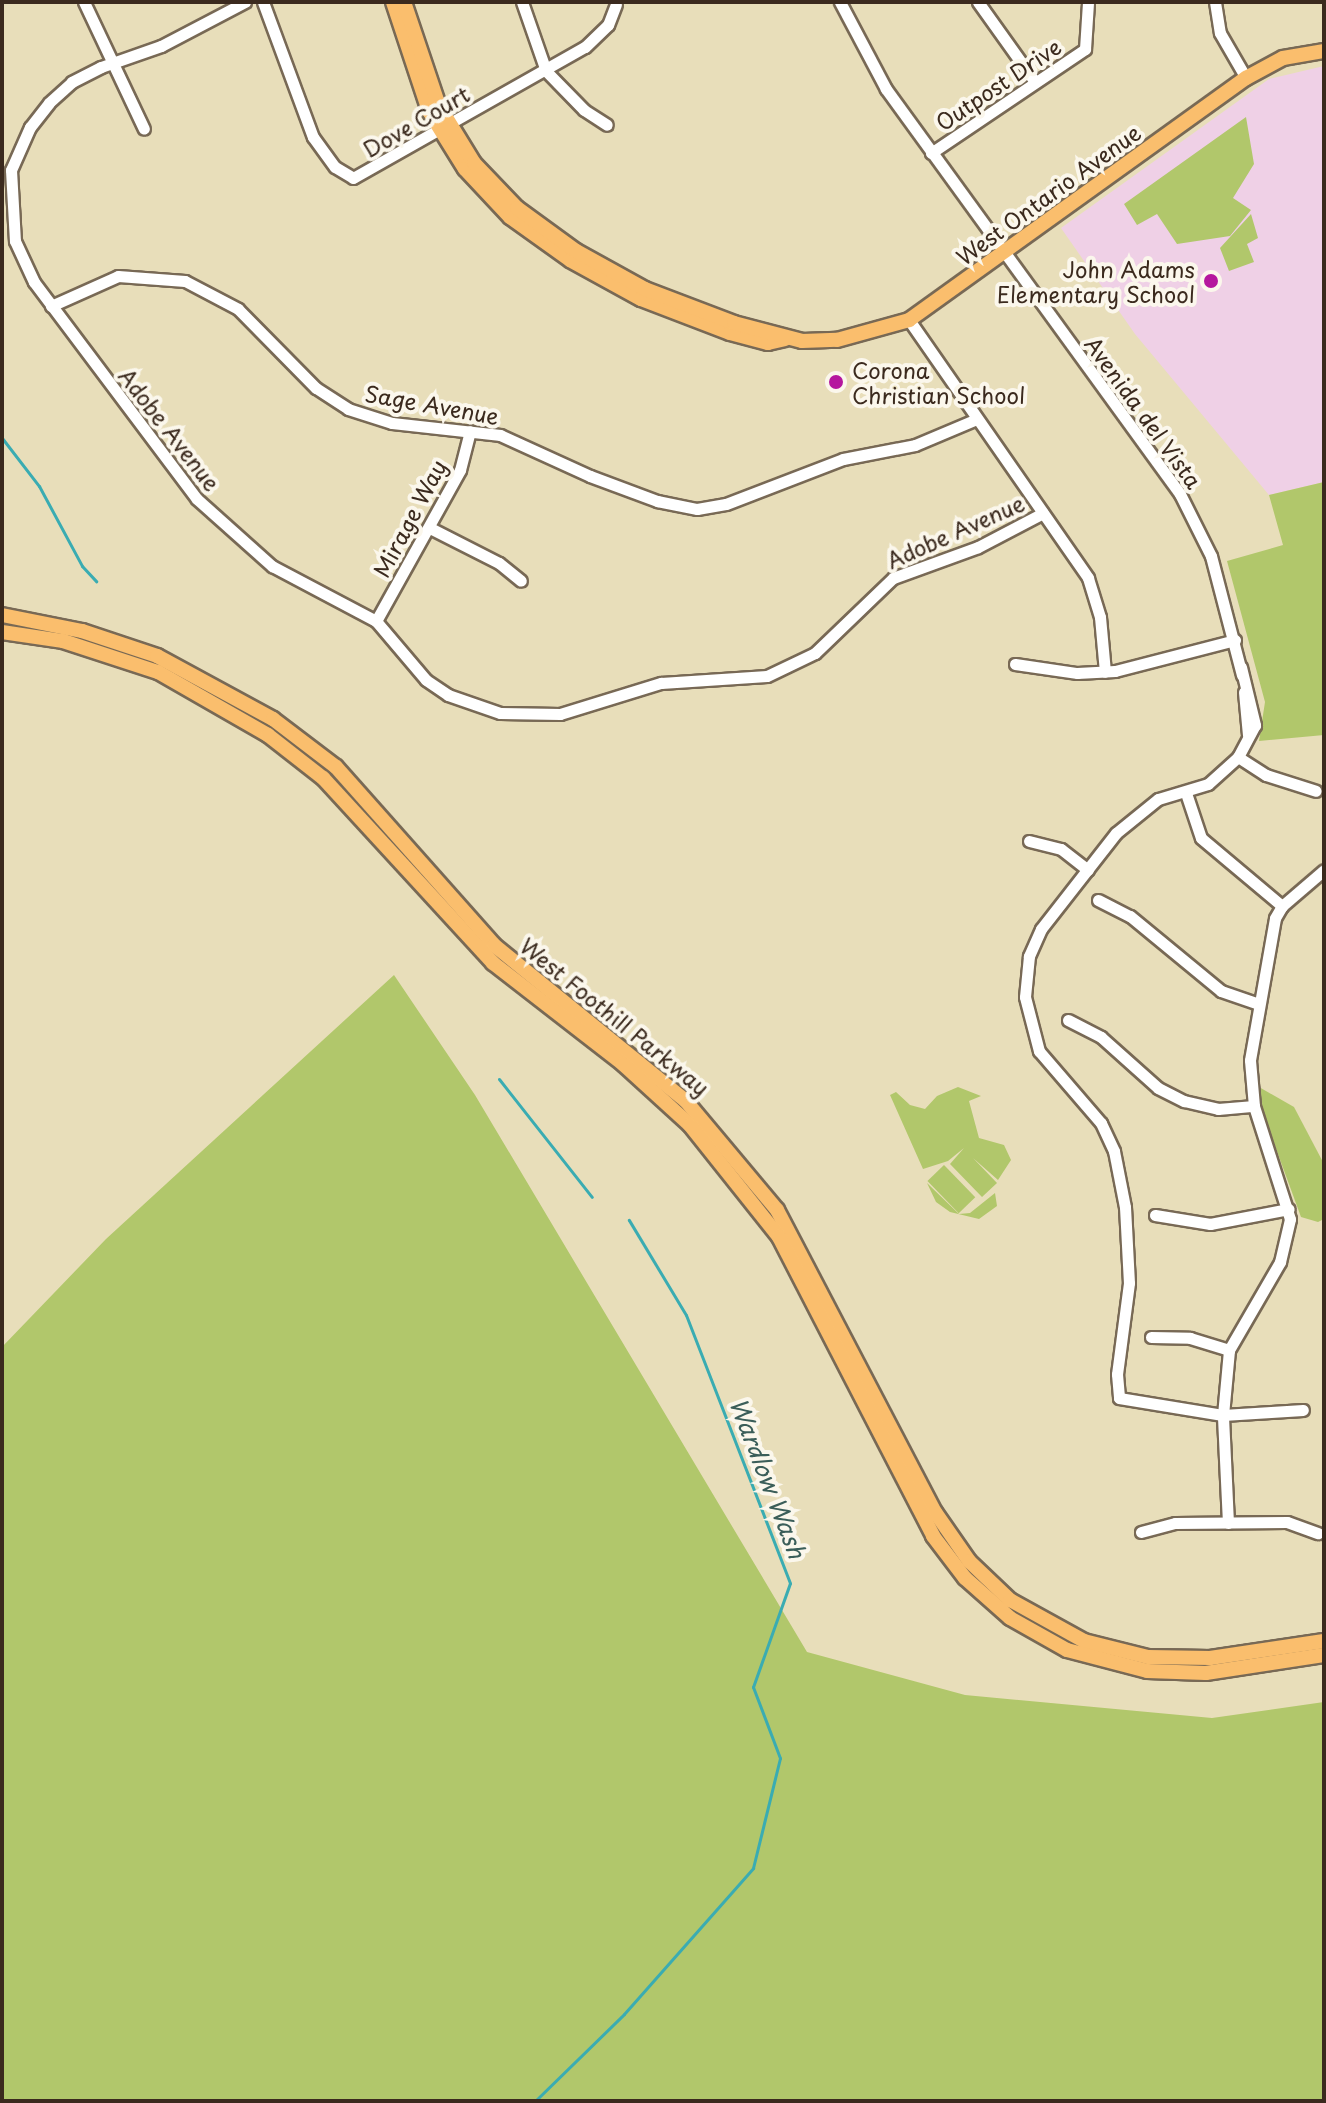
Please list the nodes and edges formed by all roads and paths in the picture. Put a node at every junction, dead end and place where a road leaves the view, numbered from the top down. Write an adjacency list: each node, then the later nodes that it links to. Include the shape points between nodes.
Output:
1 (84, 2): 13 (street)
2 (245, 2): 13 (street, Adobe Avenue, via 161,46)
3 (263, 2): 18 (street, Dove Court, via 302,114 335,167 353,178)
4 (393, 2): 18 (main road, West Ontario Avenue, via 415,74)
5 (404, 2): 18 (main road, West Ontario Avenue)
6 (522, 2): 14 (street)
7 (840, 2): 20 (street, Avenida del Vista, via 871,67)
8 (978, 2): 16 (street)
9 (1088, 2): 16 (street, Outpost Drive, via 1085,49)
10 (1215, 2): 15 (street, via 1220,33)
11 (616, 4): 14 (street, Dove Court, via 601,33)
12 (1324, 51): 15 (main road, West Ontario Avenue, via 1283,58)
13 (112, 61): 19 (street); 22 (street, Adobe Avenue, via 72,82 49,103 30,127 11,170 15,241)
14 (546, 71): 17 (street, via 584,110); 18 (street, Dove Court)
15 (1246, 78): 21 (main road, West Ontario Avenue)
16 (1035, 82): 20 (street, Outpost Drive)
17 (607, 125)
18 (445, 126): 23 (main road, West Ontario Avenue, via 489,182 576,251 645,289 785,339 837,340)
19 (144, 129)
20 (931, 153): 21 (street, Avenida del Vista)
21 (1004, 253): 23 (main road, West Ontario Avenue); 32 (street, Avenida del Vista, via 1180,494 1211,556)
22 (51, 306): 25 (street, Sage Avenue, via 118,276 185,281 238,309 316,388 348,409 392,423); 30 (street, Adobe Avenue, via 197,499 272,566)
23 (909, 320): 24 (street)
24 (977, 419): 25 (street, Sage Avenue, via 915,445 843,459 726,504 697,509 604,481 500,435); 26 (street)
25 (470, 431): 27 (street, Mirage Way, via 460,470)
26 (1043, 513): 30 (street, Adobe Avenue, via 978,547 893,578 834,638 794,666 743,680 661,683 560,714 500,713 448,695 426,680); 34 (street, via 1088,578 1100,617)
27 (430, 528): 28 (street, via 499,563); 30 (street, Mirage Way)
28 (521, 581)
29 (2, 615): 56 (main road, West Foothill Parkway, via 82,631 157,656 229,692 294,735 336,767 494,945 658,1075 754,1176 810,1263 935,1512 991,1584 1068,1634 1148,1657 1210,1658)
30 (376, 621)
31 (2, 632): 57 (main road, West Foothill Parkway, via 63,641 158,672 268,735 354,809 493,963 646,1083 728,1167 798,1272 933,1536 989,1602 1067,1650 1147,1671 1206,1673)
32 (1235, 640): 34 (street); 35 (street, Avenida del Vista, via 1256,710 1255,725)
33 (1015, 664): 34 (street)
34 (1105, 672)
35 (1238, 757): 36 (street, via 1266,775); 37 (street, Avenida del Vista, via 1217,778)
36 (1316, 791)
37 (1186, 793): 39 (street, Avenida del Vista, via 1158,799 1137,812); 43 (street, via 1201,838)
38 (1029, 841): 39 (street, via 1061,849)
39 (1088, 870): 52 (street, Avenida del Vista, via 1059,901 1033,944 1025,997 1039,1051 1101,1123 1114,1151 1125,1207 1129,1283 1117,1374 1119,1398)
40 (1324, 870): 41 (street)
41 (1319, 878): 43 (street)
42 (1098, 900): 44 (street, via 1130,916 1221,991)
43 (1282, 906): 44 (street, via 1271,935)
44 (1259, 1004): 46 (street, via 1250,1060)
45 (1068, 1020): 46 (street, via 1101,1037 1158,1088 1184,1101 1218,1109)
46 (1254, 1106): 47 (street)
47 (1289, 1209): 48 (street, via 1210,1224); 50 (street, via 1286,1251)
48 (1155, 1215)
49 (1151, 1337): 50 (street, via 1190,1338)
50 (1229, 1350): 52 (street)
51 (1303, 1410): 52 (street)
52 (1223, 1415): 53 (street)
53 (1228, 1523): 54 (street, via 1175,1523); 55 (street, via 1287,1522)
54 (1141, 1532)
55 (1318, 1533)
56 (1324, 1641)
57 (1324, 1655)

